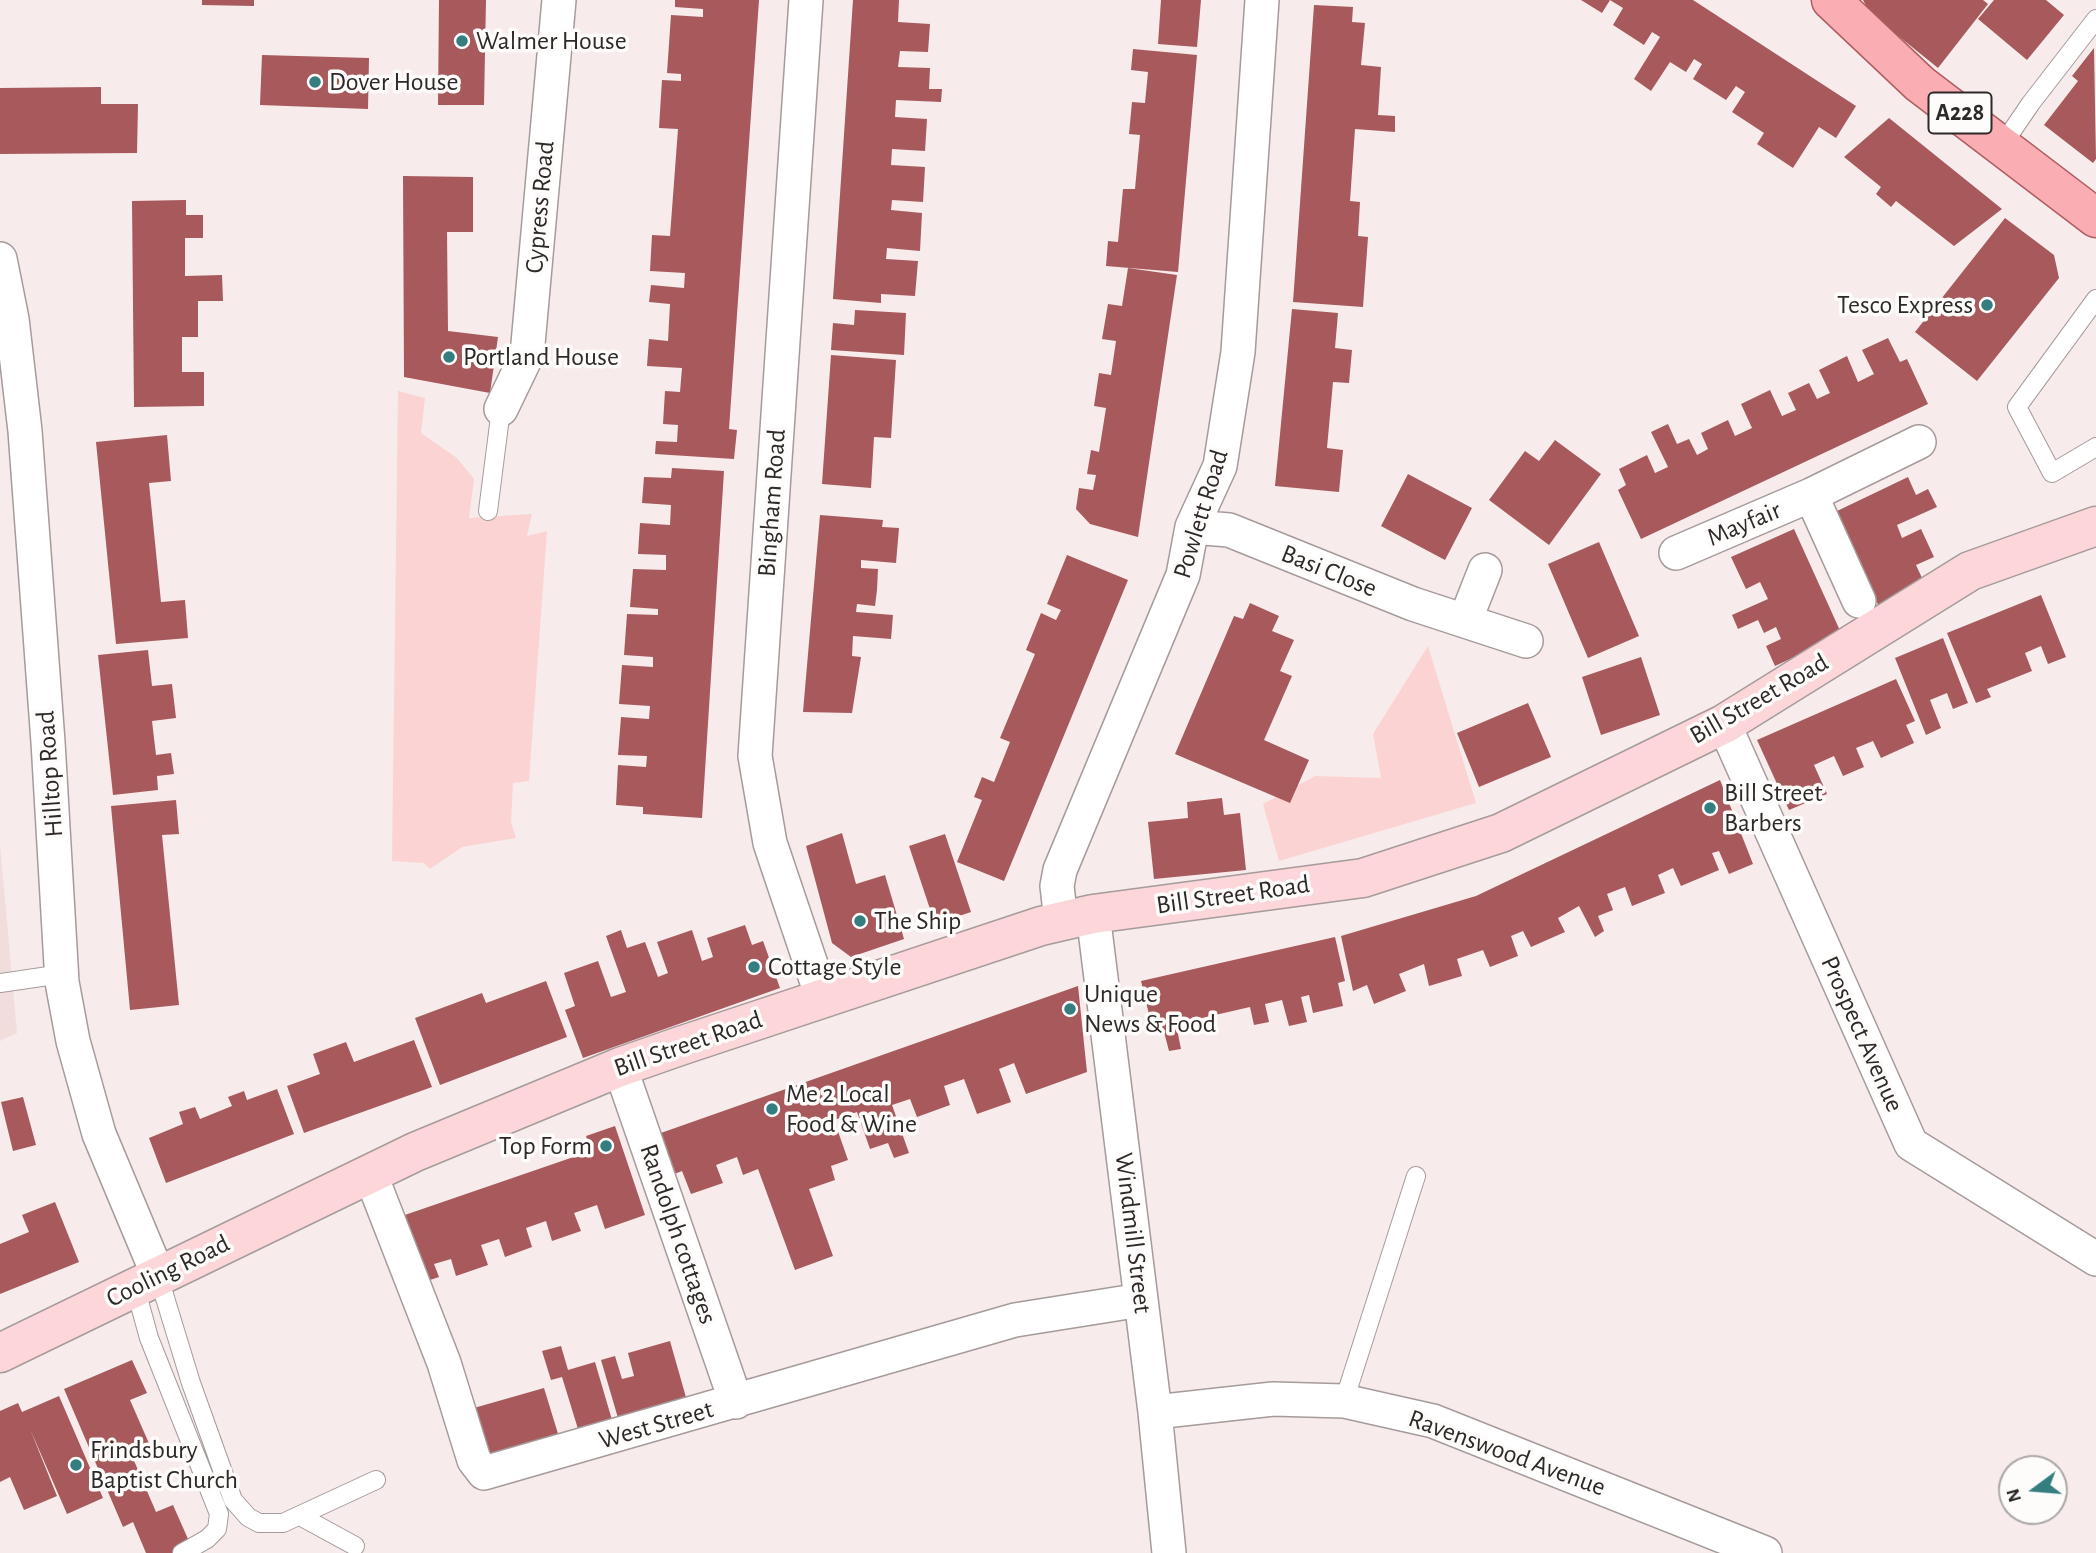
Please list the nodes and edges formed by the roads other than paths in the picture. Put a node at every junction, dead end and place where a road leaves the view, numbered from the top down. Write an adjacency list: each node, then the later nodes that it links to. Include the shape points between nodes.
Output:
1 (559, 0): 10 (street, Cypress Road, via 527,355)
2 (806, 0): 26 (street, Bingham Road, via 754,756 770,843)
3 (1262, 0): 16 (street, Powlett Road, via 1238,352 1220,466)
4 (1831, 0): 6 (main road, A228, via 1920,84)
5 (2096, 19): 6 (lane)
6 (2003, 144): 7 (main road, A228)
7 (2096, 218)
8 (0, 259): 24 (street, Hilltop Road, via 25,431)
9 (2096, 299): 12 (lane, via 2017,407 2052,473)
10 (501, 409): 14 (lane)
11 (1919, 442): 13 (street, Mayfair)
12 (2096, 447)
13 (1811, 495): 17 (street, Mayfair); 19 (street, Mayfair)
14 (488, 511)
15 (2096, 526): 22 (main road, Bill Street Road, via 1970,571)
16 (1192, 527): 20 (street, Basi Close, via 1229,530); 23 (street, Powlett Road, via 1183,575 1060,870 1057,886)
17 (1676, 553)
18 (1485, 570): 20 (street)
19 (1859, 601)
20 (1465, 621): 21 (street, Basi Close)
21 (1526, 641)
22 (1724, 724): 23 (main road, Bill Street Road, via 1501,834 1363,878); 30 (street, Prospect Avenue, via 1911,1144)
23 (1077, 918): 26 (main road, Bill Street Road, via 1001,937); 32 (street, Windmill Street)
24 (62, 974): 25 (lane); 31 (street, Hilltop Road, via 73,1041)
25 (0, 983)
26 (822, 997): 27 (main road, Bill Street Road)
27 (620, 1066): 29 (main road, Bill Street Road); 35 (street, Randolph cottages)
28 (1416, 1175): 34 (lane)
29 (353, 1181): 31 (main road, Cooling Road); 35 (street, West Street, via 444,1363 474,1460 484,1473)
30 (2096, 1259)
31 (146, 1281): 33 (main road, Cooling Road); 38 (lane, via 191,1383 233,1500 259,1523); 40 (lane, via 149,1338 219,1514 217,1528 207,1539)
32 (1141, 1300): 35 (street, West Street, via 1015,1320); 36 (street, Windmill Street)
33 (0, 1353)
34 (1344, 1401): 36 (street, Ravenswood Avenue, via 1272,1399); 42 (street, Ravenswood Avenue, via 1433,1421)
35 (736, 1402)
36 (1155, 1412): 41 (street, Windmill Street)
37 (376, 1480): 38 (lane)
38 (300, 1516): 39 (lane)
39 (355, 1546)
40 (182, 1553)
41 (1169, 1553)
42 (1765, 1553)

